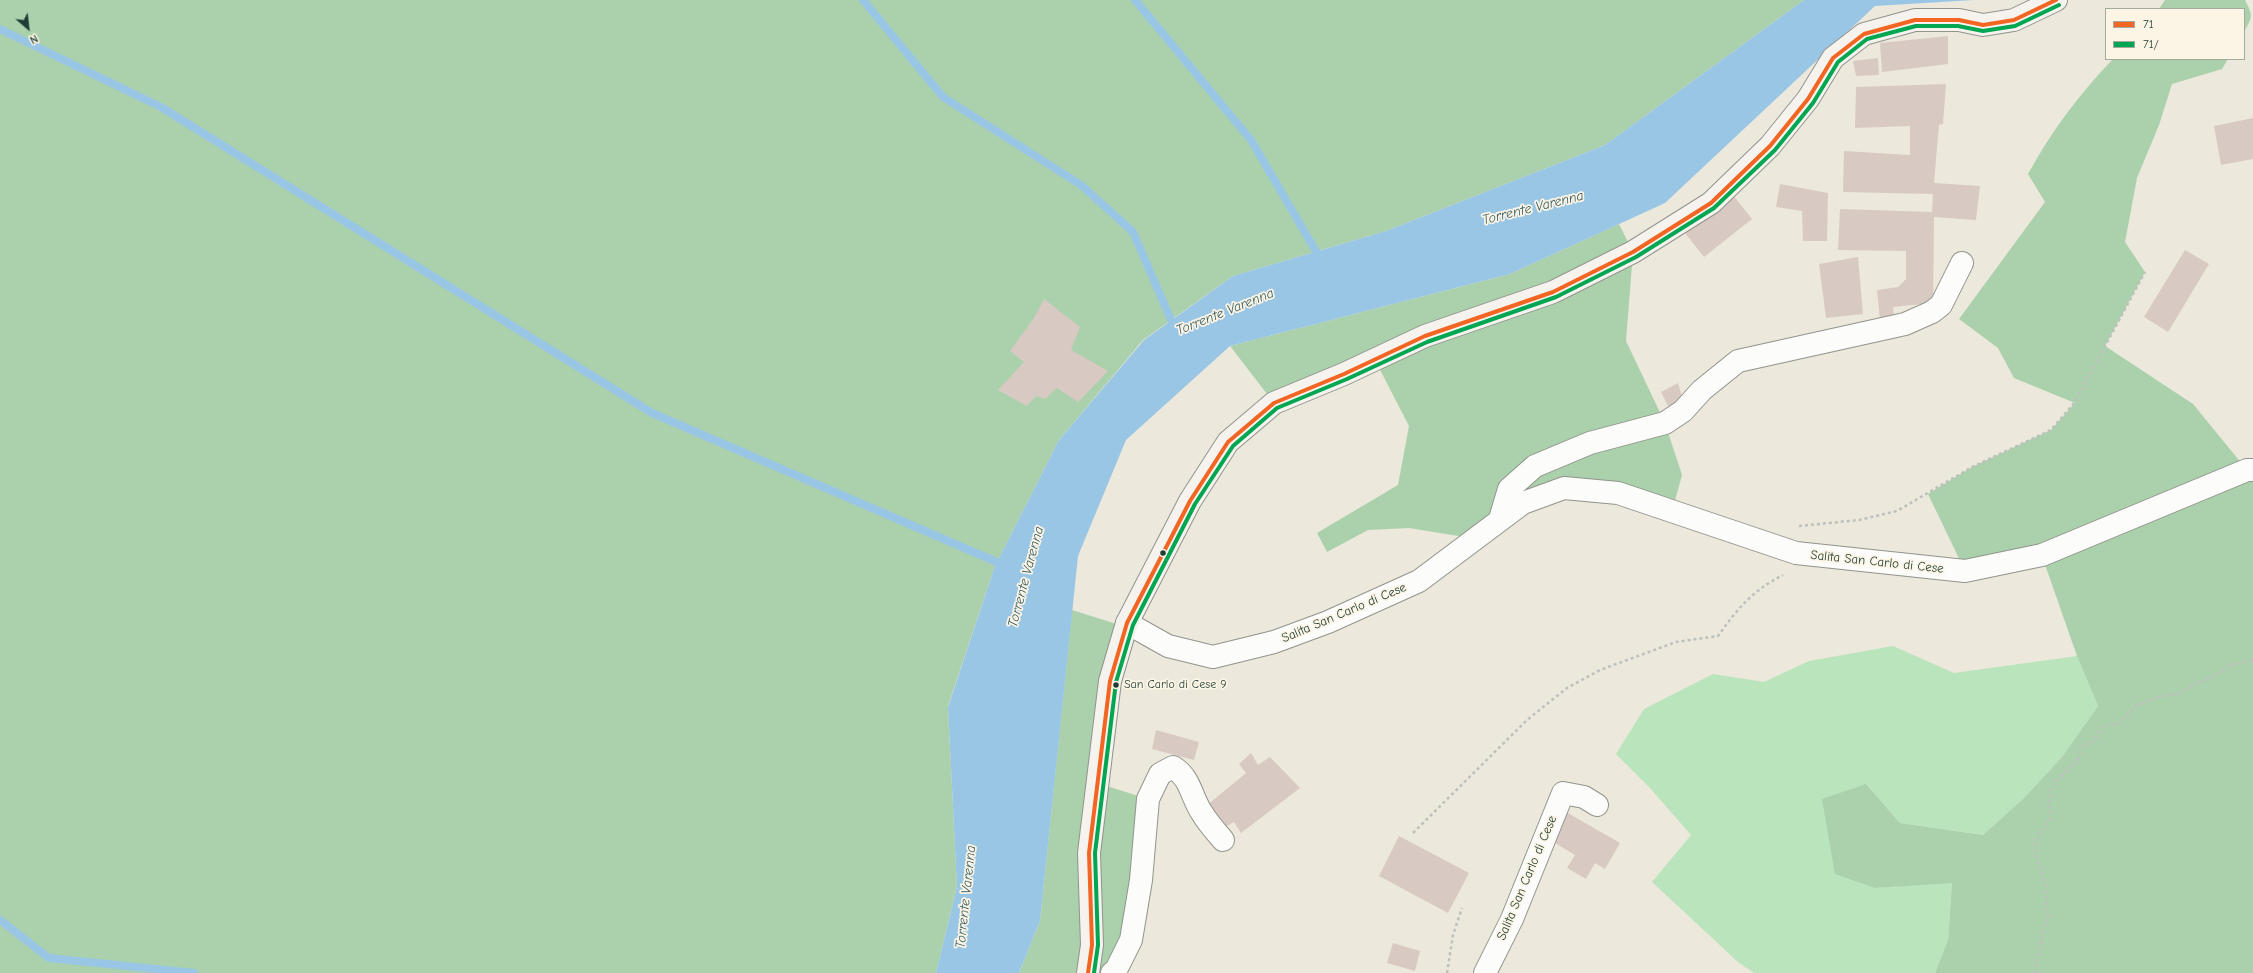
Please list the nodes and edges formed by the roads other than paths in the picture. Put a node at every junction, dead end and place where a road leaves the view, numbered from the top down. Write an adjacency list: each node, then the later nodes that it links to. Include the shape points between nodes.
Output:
1 (2056, 0): 5 (street, via 2014,20 1983,25 1959,20 1915,20 1864,34 1833,58 1808,99 1770,146 1711,202 1639,248 1553,292 1425,336 1274,403 1228,442 1190,501)
2 (1962, 263): 4 (street, via 1941,305 1932,312 1905,324 1738,361 1702,390 1683,411 1665,423 1590,443 1535,466 1509,489)
3 (2253, 470): 4 (street, Salita San Carlo di Cese, via 2247,470 2042,556 1965,571 1796,553 1618,493 1564,488 1523,504)
4 (1500, 519): 5 (street, Salita San Carlo di Cese, via 1419,581 1328,622 1274,642 1213,657 1168,646)
5 (1127, 623): 8 (street, via 1110,682 1089,853 1092,945)
6 (1597, 805): 10 (street, Salita San Carlo di Cese, via 1584,797 1563,793 1512,919)
7 (1224, 840): 9 (street, via 1201,813 1181,772 1173,767 1160,774 1148,799 1141,880 1131,940)
8 (1088, 973)
9 (1112, 973)
10 (1485, 973)

